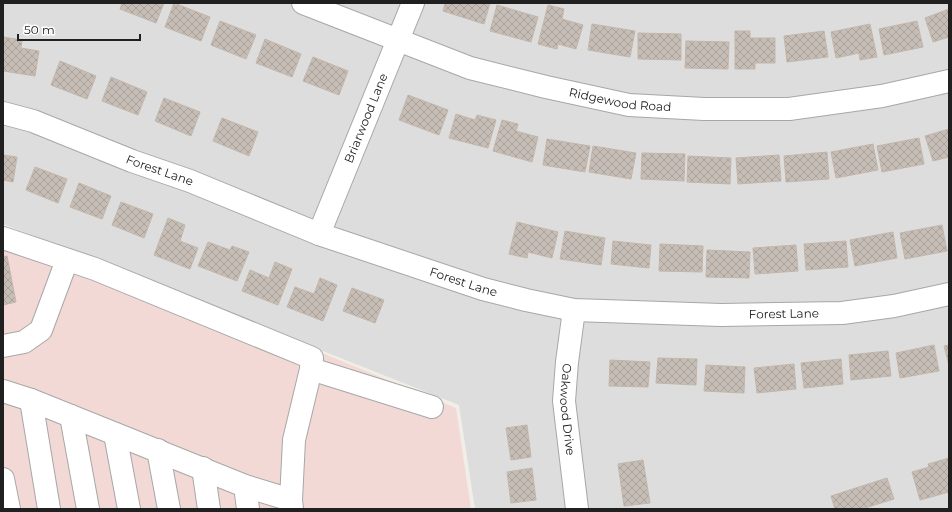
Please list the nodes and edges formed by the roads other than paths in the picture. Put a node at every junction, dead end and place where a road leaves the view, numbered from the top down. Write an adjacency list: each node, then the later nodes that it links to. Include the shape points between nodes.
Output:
1 (303, 3): 3 (street, Ridgewood Road)
2 (412, 3): 3 (street, Briarwood Lane)
3 (397, 40): 4 (street, Ridgewood Road, via 470,68 629,105 704,109 789,109 882,96); 6 (street, Briarwood Lane)
4 (949, 81)
5 (3, 113): 6 (street, Forest Lane, via 32,121 190,181)
6 (319, 234): 10 (street, Forest Lane, via 483,289)
7 (3, 238): 8 (street)
8 (67, 260): 11 (street, via 41,330 24,342); 12 (street, via 95,269 312,358)
9 (949, 294): 10 (street, Forest Lane, via 894,306 842,313 720,315)
10 (574, 310): 30 (street, Oakwood Drive, via 564,401)
11 (3, 346)
12 (311, 369): 15 (street); 22 (street, via 294,440)
13 (3, 391): 14 (street)
14 (31, 400): 16 (street); 24 (street)
15 (432, 407)
16 (71, 416): 17 (street); 25 (street)
17 (115, 434): 18 (street); 26 (street)
18 (158, 450): 19 (street); 27 (street)
19 (203, 468): 21 (street); 28 (street)
20 (3, 478): 23 (street)
21 (245, 486): 22 (street); 29 (street)
22 (292, 504)
23 (9, 509)
24 (49, 509)
25 (88, 509)
26 (129, 509)
27 (168, 509)
28 (209, 509)
29 (248, 509)
30 (577, 509)

